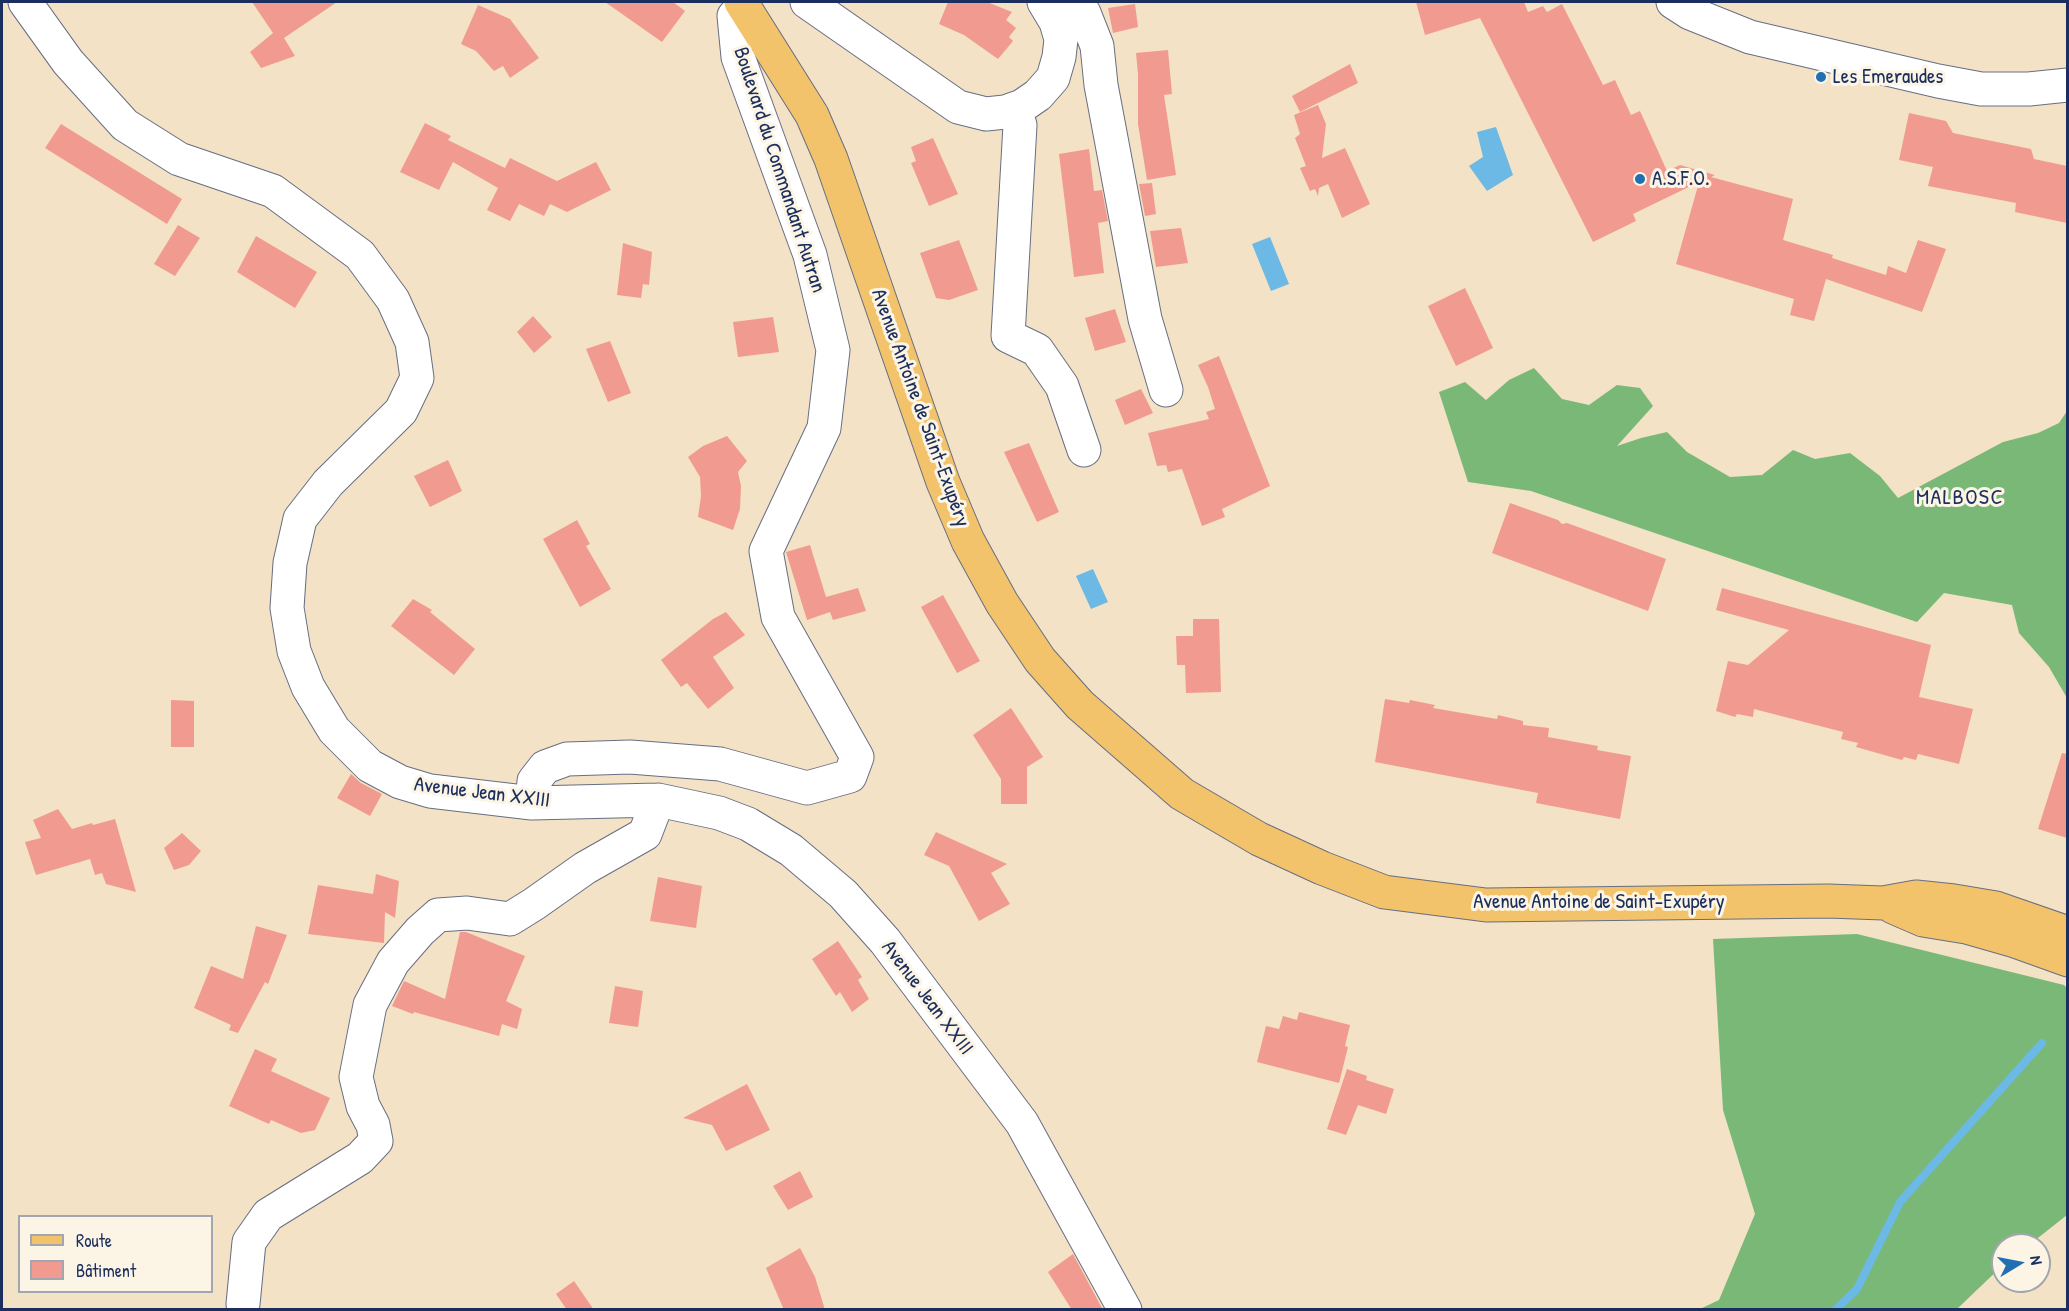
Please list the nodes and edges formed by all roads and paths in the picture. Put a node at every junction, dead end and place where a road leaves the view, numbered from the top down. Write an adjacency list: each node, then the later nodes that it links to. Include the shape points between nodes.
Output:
1 (25, 2): 12 (street, Avenue Jean XXIII, via 68,62 126,125 179,159 273,191 360,255 393,300 412,342 417,378 400,411 328,483 300,519 290,564 287,609 294,651 308,687 334,730 370,766 400,782 430,791)
2 (807, 2): 8 (street, via 958,107 986,114)
3 (1044, 2): 8 (street, via 1061,39 1059,57 1053,78 1038,95)
4 (1075, 2): 9 (street, via 1084,13 1096,46 1145,319)
5 (1673, 2): 7 (street, via 1750,37 1938,81 1981,89)
6 (743, 3): 12 (street, Boulevard du Commandant Autran, via 734,16 738,57 810,255 833,350 824,428 766,551 778,618 857,757 850,776 807,788 720,764 630,757 567,759 545,766 534,781); 13 (main road, Avenue Antoine de Saint-Exupéry, via 812,115 827,148 943,482 968,541 1002,603 1040,660 1080,705 1182,794 1259,839 1384,892 1486,905)
7 (2067, 85)
8 (1014, 109): 10 (street, via 1020,125 1008,336 1037,350 1062,386)
9 (1166, 390)
10 (1084, 450)
11 (658, 800): 12 (street, Avenue Jean XXIII); 16 (street, via 645,834 585,868 510,919 467,913 438,915 393,962 370,1005 356,1077 376,1142 360,1158 268,1215 249,1242); 17 (street, Avenue Jean XXIII, via 719,813 748,824 791,850 843,894 885,941 1022,1124)
12 (532, 803)
13 (1883, 903): 14 (main road, Avenue Antoine de Saint-Exupéry, via 1916,897 1954,901 1996,909); 15 (main road, Avenue Antoine de Saint-Exupéry, via 1923,920 2015,940)
14 (2067, 933)
15 (2067, 960)
16 (243, 1304)
17 (1125, 1310)

